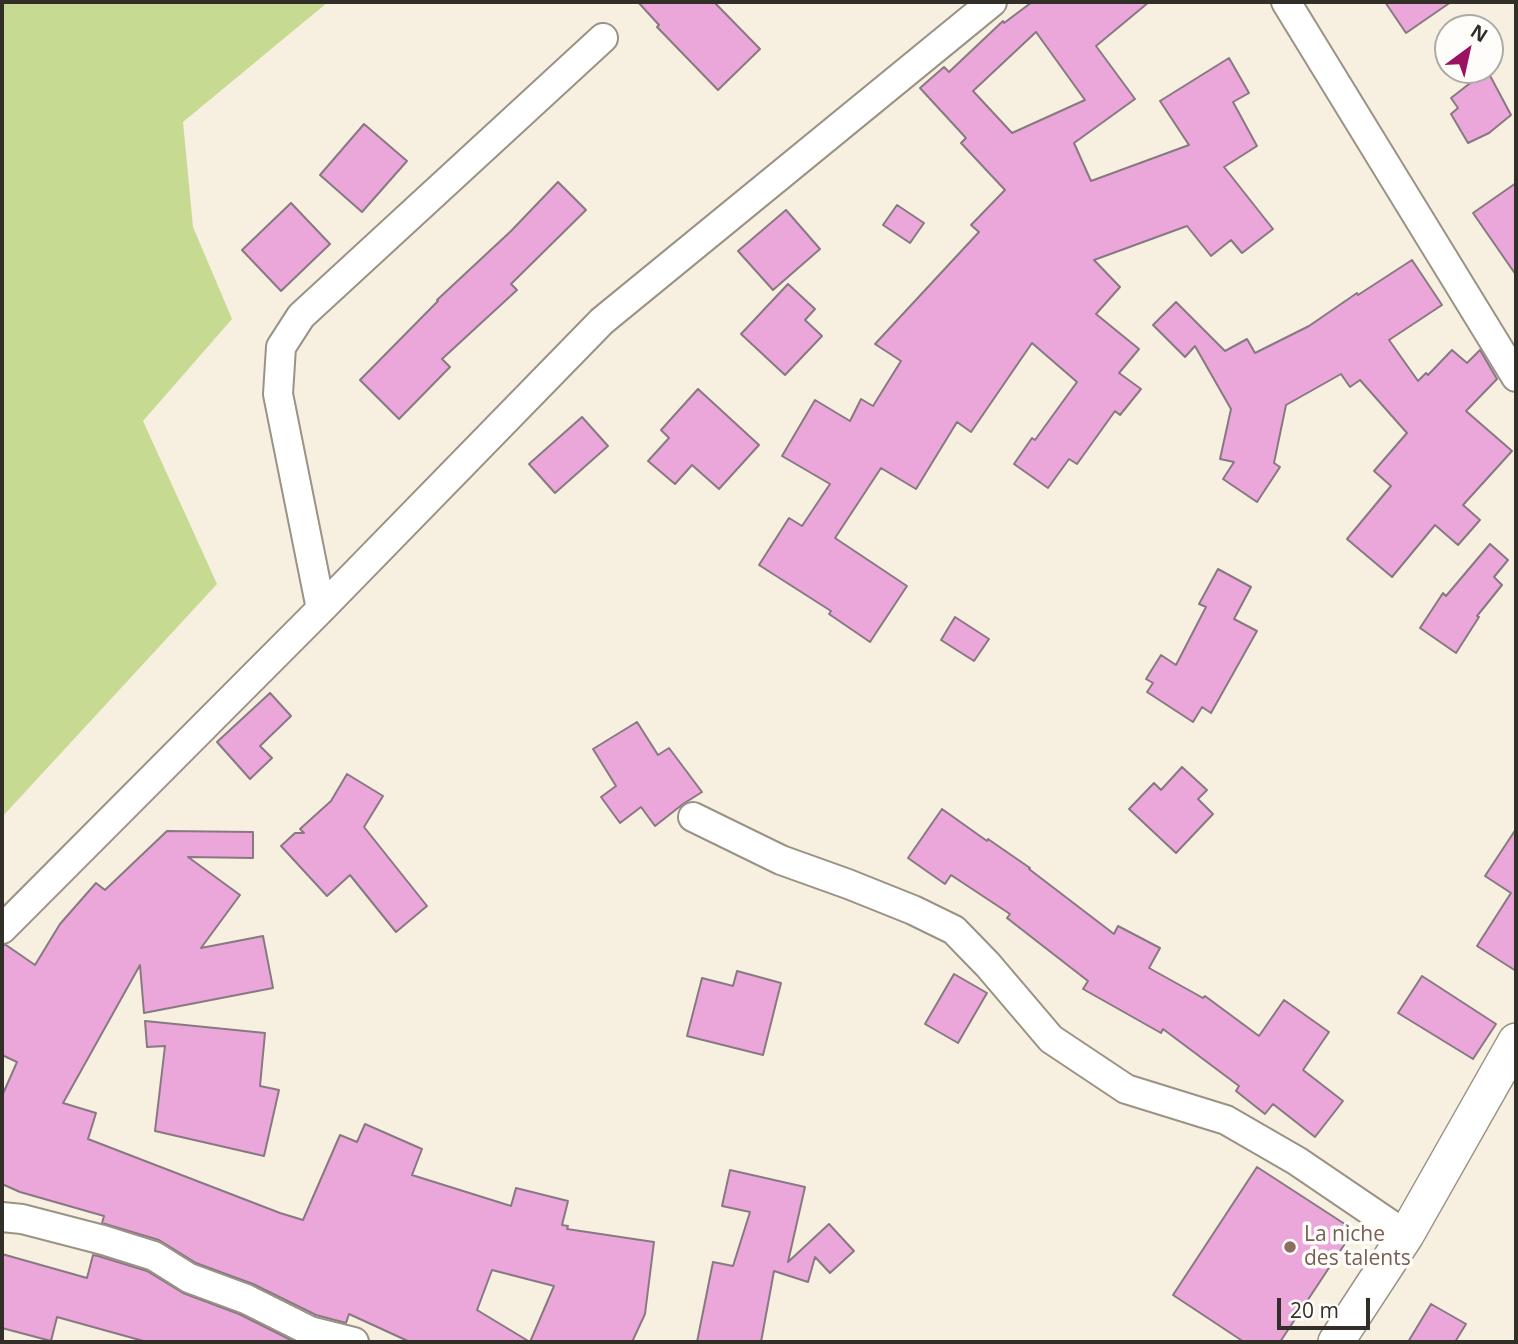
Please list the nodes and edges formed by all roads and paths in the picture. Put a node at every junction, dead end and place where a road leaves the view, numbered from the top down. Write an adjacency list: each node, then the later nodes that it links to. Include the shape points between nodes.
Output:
1 (992, 2): 5 (street, via 602,321)
2 (1286, 2): 4 (street)
3 (603, 38): 5 (street, via 301,316 281,347 278,394)
4 (1516, 377)
5 (321, 609): 7 (street)
6 (693, 817): 10 (street, via 781,860 954,930 1051,1039 1126,1089 1226,1120 1297,1161)
7 (2, 929)
8 (1516, 1041): 10 (street)
9 (2, 1217): 11 (street, via 154,1256 189,1278 246,1299 310,1331)
10 (1406, 1235): 12 (street)
11 (354, 1342)
12 (1336, 1342)

